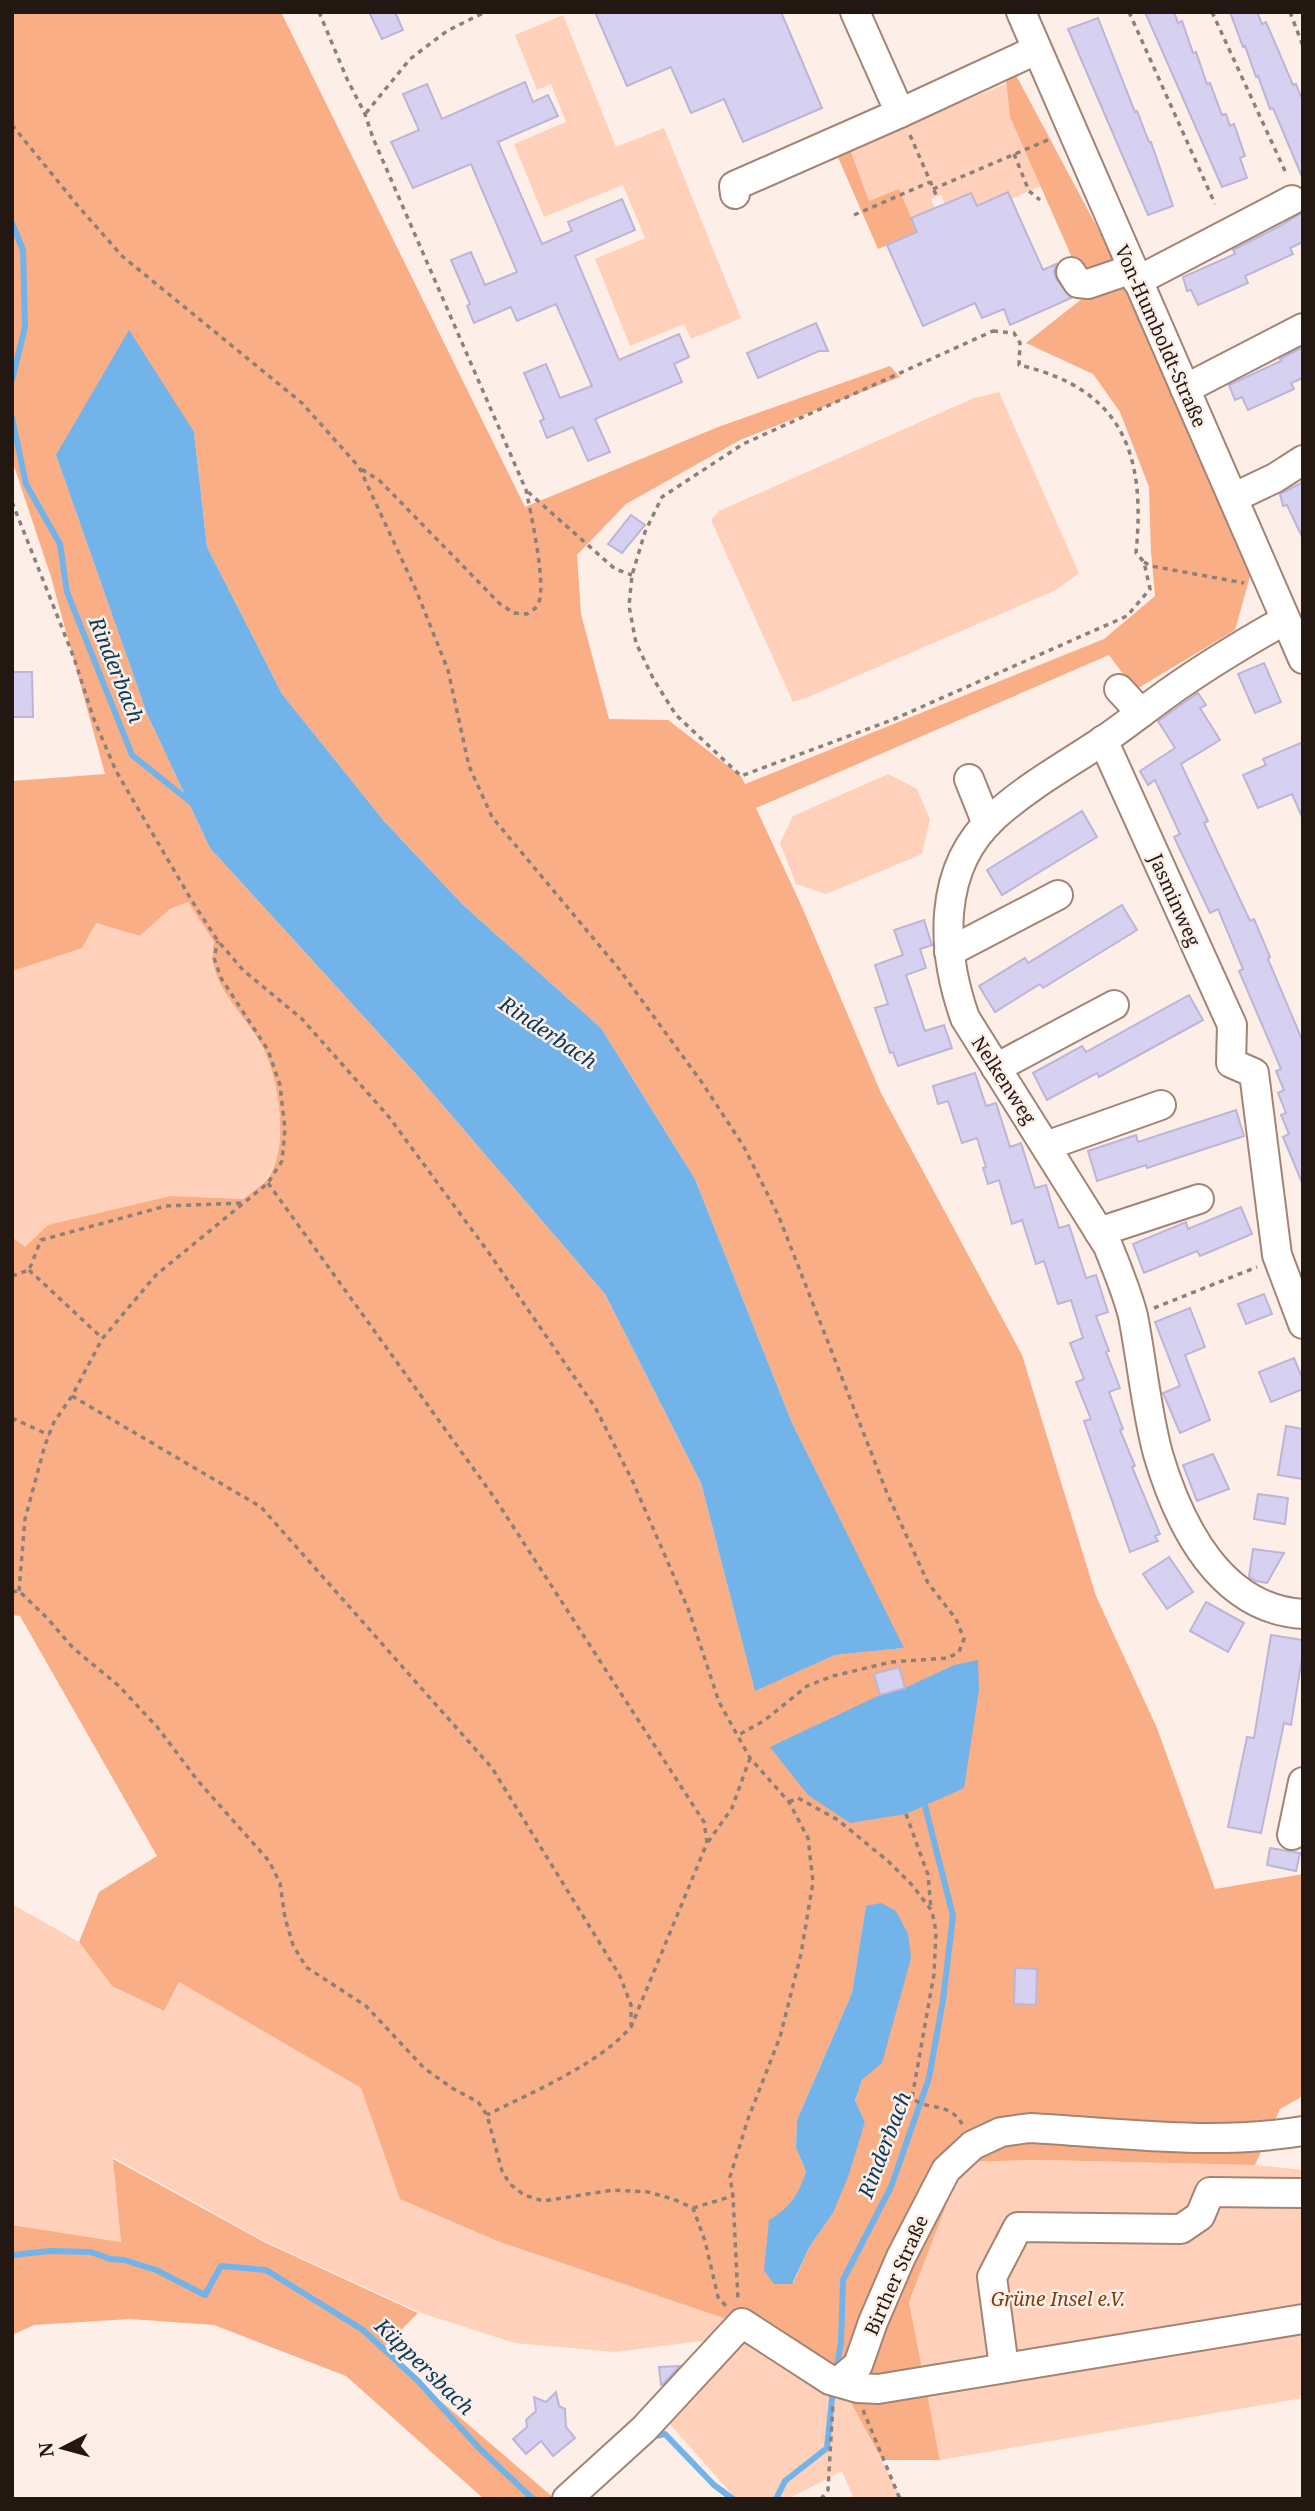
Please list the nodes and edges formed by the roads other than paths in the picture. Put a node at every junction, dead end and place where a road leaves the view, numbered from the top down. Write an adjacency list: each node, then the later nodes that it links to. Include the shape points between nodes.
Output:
1 (855, 12): 4 (street)
2 (1021, 12): 3 (street, Von-Humboldt-Straße)
3 (1036, 50): 4 (street); 8 (street, Von-Humboldt-Straße)
4 (900, 113): 5 (street, via 827,152 734,186)
5 (735, 194)
6 (1292, 200): 8 (street)
7 (1071, 272): 8 (street, via 1078,283 1088,284)
8 (1135, 275): 10 (street, Von-Humboldt-Straße)
9 (1303, 328): 10 (street)
10 (1185, 389): 12 (street, Von-Humboldt-Straße)
11 (1303, 460): 12 (street)
12 (1233, 498): 13 (street, Von-Humboldt-Straße)
13 (1285, 620): 14 (street, Von-Humboldt-Straße); 16 (street, Nelkenweg)
14 (1303, 659)
15 (1119, 689): 16 (street)
16 (1141, 713): 17 (street, Nelkenweg)
17 (1103, 740): 19 (street, Nelkenweg); 28 (street, Jasminweg, via 1232,1025 1231,1063 1254,1073 1278,1257)
18 (969, 779): 19 (street)
19 (987, 824): 21 (street, Nelkenweg, via 970,846 954,882)
20 (1058, 895): 21 (street)
21 (949, 952): 23 (street, Nelkenweg, via 965,1018)
22 (1114, 1005): 23 (street)
23 (996, 1068): 25 (street, Nelkenweg)
24 (1161, 1105): 25 (street)
25 (1046, 1146): 27 (street, Nelkenweg)
26 (1199, 1199): 27 (street)
27 (1099, 1232): 29 (street, Nelkenweg, via 1123,1282 1158,1453 1190,1531 1219,1574 1241,1593 1266,1608)
28 (1303, 1324)
29 (1303, 1614)
30 (1303, 1782): 31 (street)
31 (1292, 1835)
32 (1303, 2132): 36 (street, Birther Straße, via 1219,2138 1030,2128 1001,2132 973,2145 946,2170 901,2257 858,2365)
33 (1303, 2193): 35 (street, via 1210,2192 1200,2216 1181,2229 1018,2227 992,2277)
34 (1303, 2319): 35 (street)
35 (1004, 2367): 36 (street, via 878,2389)
36 (834, 2381): 37 (street, via 742,2323 644,2429)
37 (567, 2499)

